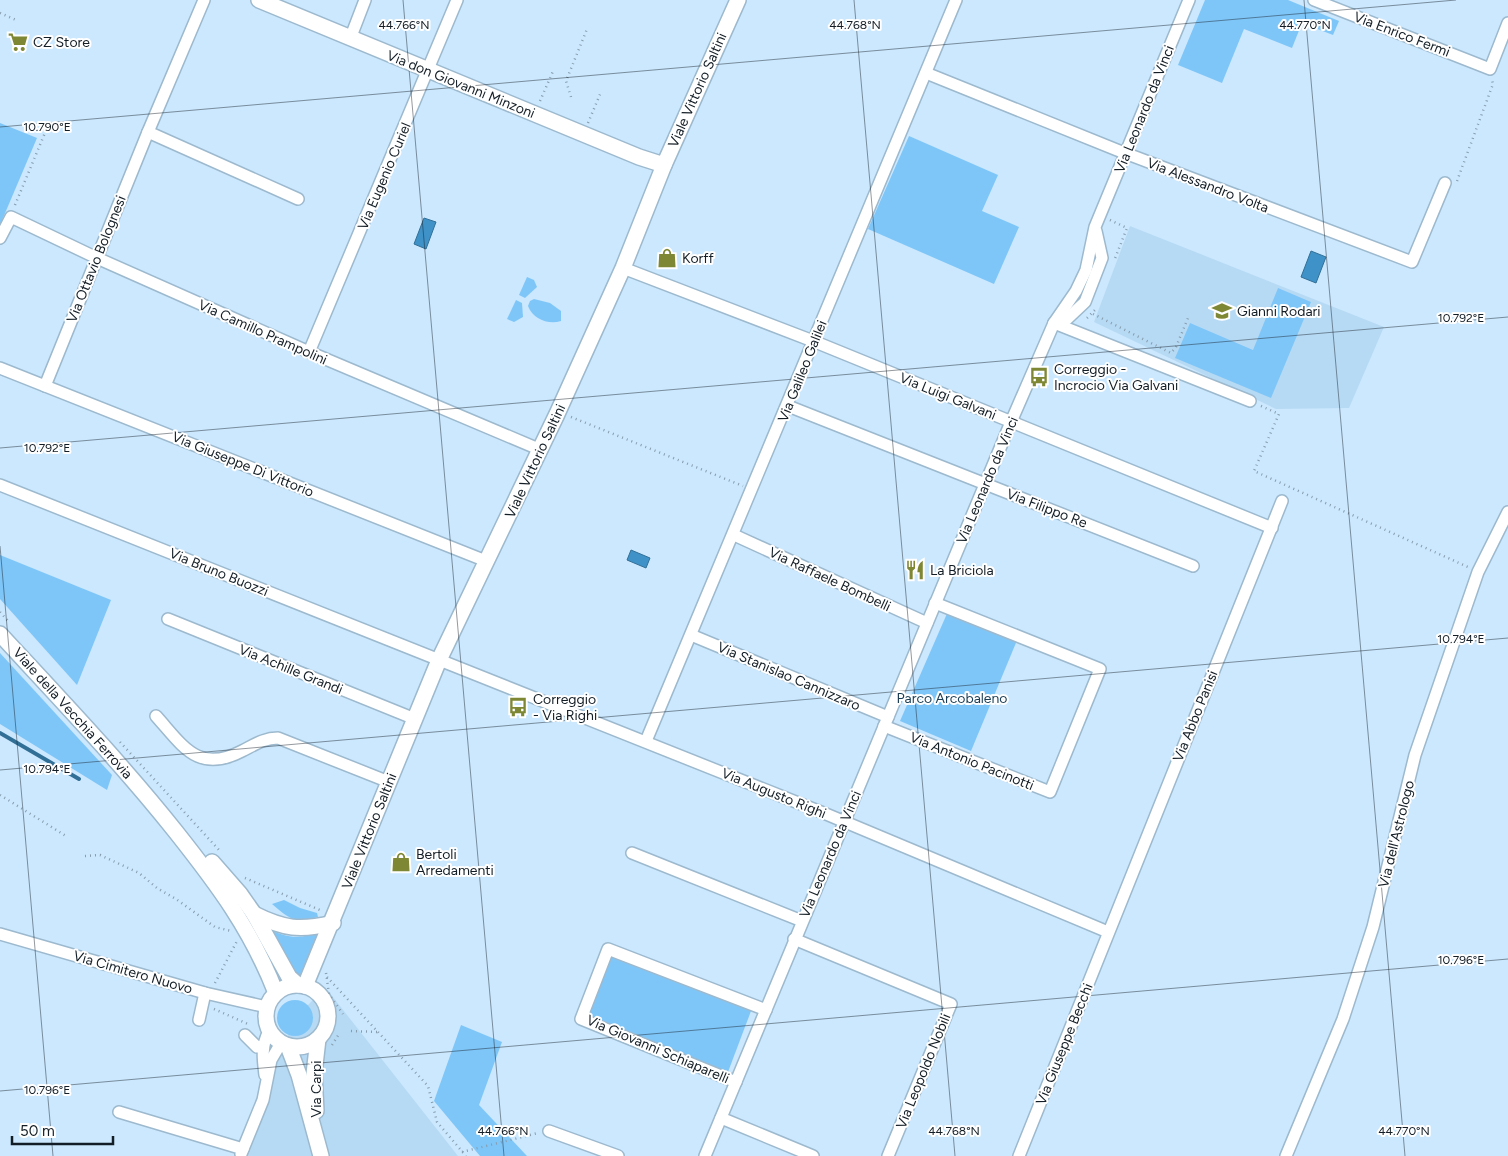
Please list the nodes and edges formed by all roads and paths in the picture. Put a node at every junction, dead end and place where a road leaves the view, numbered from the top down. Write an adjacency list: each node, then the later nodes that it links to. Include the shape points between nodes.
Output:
1 (204, 0): 22 (street, Via Ottavio Bolognesi)
2 (259, 0): 13 (street, Via don Giovanni Minzoni)
3 (365, 0): 13 (street)
4 (457, 0): 16 (street, Via Eugenio Curiel)
5 (738, 0): 25 (street, Viale Vittorio Saltini)
6 (956, 0): 17 (street, Via Galileo Galilei)
7 (1189, 0): 24 (street, Via Leonardo da Vinci)
8 (1314, 0): 15 (street, Via Enrico Fermi)
9 (0, 13): 10 (path)
10 (16, 20)
11 (1508, 23): 15 (street)
12 (587, 28): 19 (path, via 566,81)
13 (350, 39): 16 (street, Via don Giovanni Minzoni)
14 (554, 69): 20 (path)
15 (1490, 69): 26 (path, via 1493,84 1455,184)
16 (428, 70): 20 (street, Via don Giovanni Minzoni); 36 (street, Via Eugenio Curiel)
17 (926, 73): 24 (street, Via Alessandro Volta); 35 (street, Via Galileo Galilei)
18 (601, 92): 23 (path)
19 (571, 97)
20 (535, 114): 23 (street, Via don Giovanni Minzoni)
21 (47, 128): 28 (path)
22 (148, 132): 27 (street); 30 (street, Via Ottavio Bolognesi)
23 (583, 134): 25 (street, Via don Giovanni Minzoni)
24 (1126, 154): 26 (street, Via Alessandro Volta, via 1412,262); 34 (street, Via Leonardo da Vinci, via 1095,227 1102,258 1097,275 1085,302 1067,319)
25 (664, 165): 31 (street, Viale Vittorio Saltini)
26 (1445, 184)
27 (298, 199)
28 (11, 216): 29 (street); 30 (street, Via Camillo Prampolini)
29 (0, 238)
30 (96, 258): 36 (street, Via Camillo Prampolini); 38 (street, Via Ottavio Bolognesi)
31 (623, 268): 35 (street, Via Luigi Galvani); 43 (street, Viale Vittorio Saltini)
32 (1093, 314): 33 (path, via 1171,353)
33 (1188, 318)
34 (1054, 323): 39 (street); 42 (street, Via Leonardo da Vinci)
35 (813, 341): 40 (street, Via Galileo Galilei); 42 (street, Via Luigi Galvani)
36 (309, 352): 43 (street, Via Camillo Prampolini)
37 (0, 368): 38 (street, Via Giuseppe Di Vittorio)
38 (45, 386): 51 (street, Via Giuseppe Di Vittorio)
39 (1250, 401): 53 (path, via 1279,414 1254,471)
40 (788, 406): 44 (street, Via Filippo Re); 46 (street, Via Galileo Galilei)
41 (565, 415): 46 (path)
42 (1011, 422): 44 (street, Via Leonardo da Vinci); 49 (street, Via Luigi Galvani)
43 (541, 450): 51 (street, Viale Vittorio Saltini)
44 (985, 484): 52 (street, Via Filippo Re); 54 (street, Via Leonardo da Vinci)
45 (0, 485): 60 (street, Via Bruno Buozzi)
46 (753, 490): 50 (street, Via Galileo Galilei)
47 (1282, 501): 49 (street, Via Abbo Panisi)
48 (1508, 512): 53 (street, Via dell'Astrologo)
49 (1272, 528): 79 (street, Via Abbo Panisi)
50 (734, 534): 57 (street, Via Raffaele Bombelli); 59 (street, Via Galileo Galilei)
51 (486, 562): 60 (street, Viale Vittorio Saltini)
52 (1193, 566)
53 (1478, 572): 113 (street, Via dell'Astrologo, via 1415,755 1370,936 1343,1019)
54 (936, 603): 57 (street, Via Leonardo da Vinci); 63 (street, Via Antonio Pacinotti, via 1100,669 1050,792)
55 (0, 612): 58 (path)
56 (168, 620): 62 (street, Via Achille Grandi)
57 (927, 623): 63 (street, Via Leonardo da Vinci)
58 (6, 630): 67 (street, Viale della Vecchia Ferrovia)
59 (691, 634): 63 (street, Via Stanislao Cannizzaro); 65 (street, Via Galileo Galilei)
60 (439, 660): 62 (street, Viale Vittorio Saltini); 65 (street, Via Augusto Righi)
61 (156, 716): 66 (street, via 189,753 203,760 228,759 268,738 278,738)
62 (415, 719): 66 (street, Viale Vittorio Saltini)
63 (886, 721): 69 (street, Via Leonardo da Vinci)
64 (117, 739): 73 (path)
65 (646, 741): 69 (street, Via Augusto Righi)
66 (389, 782): 76 (street, Viale Vittorio Saltini)
67 (145, 793): 75 (street, Viale della Vecchia Ferrovia, via 186,833); 85 (street, Viale della Vecchia Ferrovia, via 234,908 248,930)
68 (0, 795): 70 (path)
69 (845, 822): 77 (street, Via Leonardo da Vinci); 79 (street, Via Augusto Righi)
70 (66, 836)
71 (632, 853): 77 (street)
72 (84, 856): 78 (path, via 100,855 138,873 215,927)
73 (225, 856)
74 (239, 871): 76 (path, via 246,878 316,910 328,907)
75 (254, 914): 76 (street, via 288,928 311,929); 83 (street, Viale della Vecchia Ferrovia, via 289,977)
76 (335, 917): 83 (street, Viale Vittorio Saltini); 86 (street, Viale Vittorio Saltini, via 319,976)
77 (802, 920): 82 (street, Via Leonardo da Vinci)
78 (232, 932)
79 (1108, 932): 112 (street, Via Giuseppe Becchi)
80 (0, 934): 84 (street, Via Cimitero Nuovo)
81 (240, 934): 84 (path)
82 (794, 938): 88 (street, Via Leonardo da Vinci); 111 (street, Via Leopoldo Nobili, via 951,1004)
83 (302, 985): 85 (street, via 284,987); 86 (street)
84 (207, 993): 87 (street, Via Cimitero Nuovo); 90 (street); 91 (path, via 214,1009 247,1022)
85 (276, 993): 87 (street)
86 (321, 997): 95 (street, via 328,1016 326,1028)
87 (267, 1006): 92 (street, via 265,1016)
88 (766, 1010): 99 (street, Via Leonardo da Vinci); 99 (street, Via Giovanni Schiaparelli, via 608,949 581,1018)
89 (343, 1014): 94 (path, via 328,994 326,976)
90 (199, 1020)
91 (247, 1031): 97 (street, via 258,1047)
92 (269, 1031): 96 (street); 97 (street)
93 (351, 1031): 94 (path)
94 (378, 1032): 104 (path, via 428,1086 437,1122)
95 (318, 1039): 96 (street, via 305,1046); 103 (street, Via Carpi, via 314,1074)
96 (285, 1045): 98 (street, via 271,1060); 103 (street, Via Carpi, via 299,1075)
97 (263, 1046): 98 (street)
98 (266, 1082): 105 (street, via 264,1100)
99 (736, 1082): 101 (street, Via Leonardo da Vinci)
100 (119, 1112): 105 (street)
101 (721, 1118): 109 (street, Via Leonardo da Vinci); 110 (street)
102 (549, 1131): 104 (path); 108 (street)
103 (317, 1140): 106 (street, Via Carpi)
104 (462, 1152): 107 (path)
105 (241, 1153)
106 (321, 1156)
107 (466, 1156)
108 (618, 1156)
109 (705, 1156)
110 (813, 1156)
111 (888, 1156)
112 (1019, 1156)
113 (1286, 1156)

